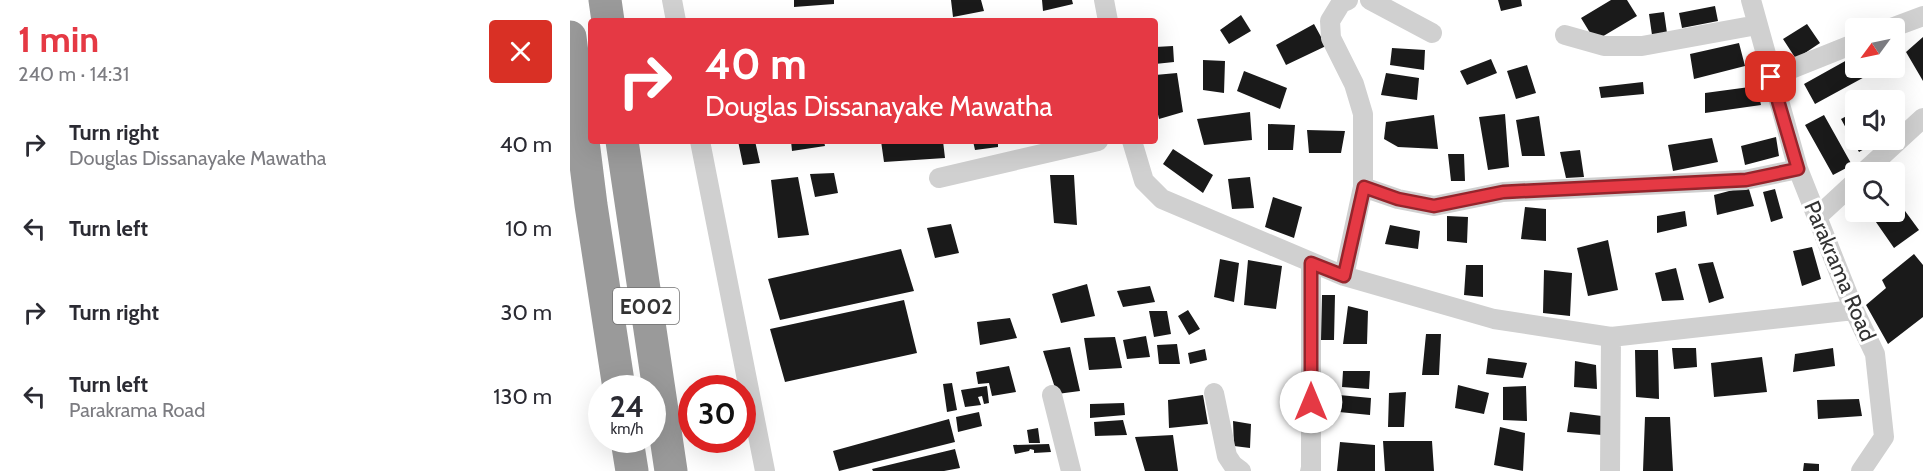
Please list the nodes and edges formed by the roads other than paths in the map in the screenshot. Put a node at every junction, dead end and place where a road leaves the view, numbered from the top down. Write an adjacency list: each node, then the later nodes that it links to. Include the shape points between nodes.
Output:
1 (605, 0): 8 (highway)
2 (672, 0): 9 (street)
3 (1104, 0): 10 (street)
4 (1348, 0): 26 (street, via 1341,3 1330,21 1331,38 1354,84 1363,114)
5 (1370, 0): 13 (street)
6 (1751, 0): 12 (street, Parakrama Road)
7 (1923, 16): 11 (street)
8 (608, 18)
9 (675, 18)
10 (1107, 18)
11 (1905, 23)
12 (1757, 25): 14 (street, via 1642,46 1604,46); 17 (street, Parakrama Road)
13 (1432, 33)
14 (1565, 35)
15 (570, 37): 33 (highway, E002)
16 (1845, 47): 17 (street)
17 (1771, 77): 24 (street, Parakrama Road)
18 (1923, 118): 23 (street)
19 (622, 144): 38 (highway, E002)
20 (701, 144): 39 (street)
21 (1085, 144): 25 (street)
22 (1133, 144): 29 (street, via 1144,181 1162,199)
23 (1875, 162)
24 (1798, 169): 26 (street, via 1746,180 1503,192 1434,206); 28 (street, Parakrama Road)
25 (939, 178)
26 (1364, 187): 30 (street)
27 (1845, 191): 28 (street)
28 (1817, 217): 31 (street, Parakrama Road)
29 (1311, 263): 30 (street); 42 (street)
30 (1344, 276): 32 (street, via 1494,319)
31 (1854, 310): 32 (street); 44 (street, Parakrama Road, via 1875,354 1884,437)
32 (1611, 337): 43 (street)
33 (617, 375)
34 (1214, 393): 41 (street, via 1227,456)
35 (1052, 395): 40 (street)
36 (629, 453): 37 (highway)
37 (632, 471)
38 (671, 471)
39 (765, 471)
40 (1071, 471)
41 (1241, 471)
42 (1310, 471)
43 (1610, 471)
44 (1861, 471)

